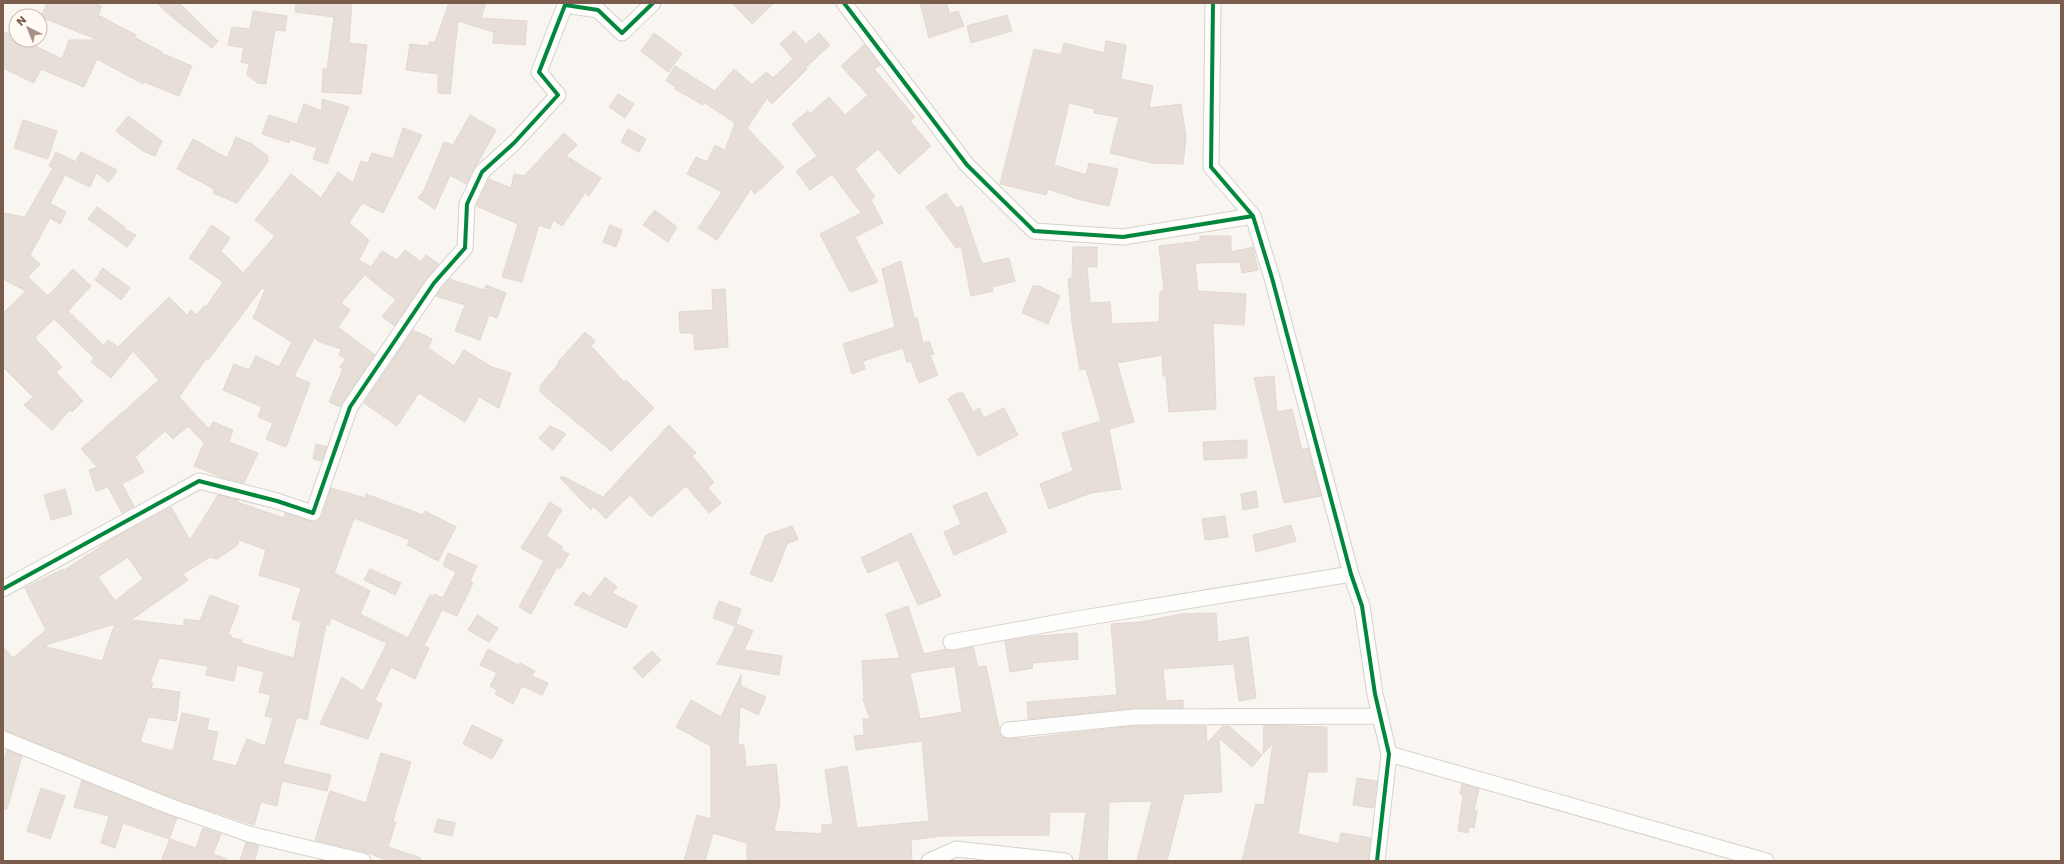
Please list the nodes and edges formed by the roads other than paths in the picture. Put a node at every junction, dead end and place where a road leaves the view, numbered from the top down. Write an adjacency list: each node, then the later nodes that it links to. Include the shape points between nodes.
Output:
1 (653, 3): 6 (street, via 622,33 598,10 565,5 539,72 558,95 514,143 482,172 467,204 465,248 434,283 350,407 313,513 199,481)
2 (844, 3): 4 (street, via 967,165 1034,231 1123,237)
3 (1212, 3): 4 (street, via 1212,167)
4 (1252, 216): 5 (street, via 1274,286)
5 (1351, 574): 7 (street); 8 (street, via 1362,606)
6 (3, 589)
7 (951, 642)
8 (1380, 716): 9 (street, via 1135,717); 11 (street)
9 (1008, 730)
10 (3, 739): 12 (street, via 169,806 249,834)
11 (1389, 754): 15 (street); 16 (street)
12 (363, 861)
13 (929, 861): 14 (street, via 956,849)
14 (1065, 861)
15 (1377, 861)
16 (1766, 861)

